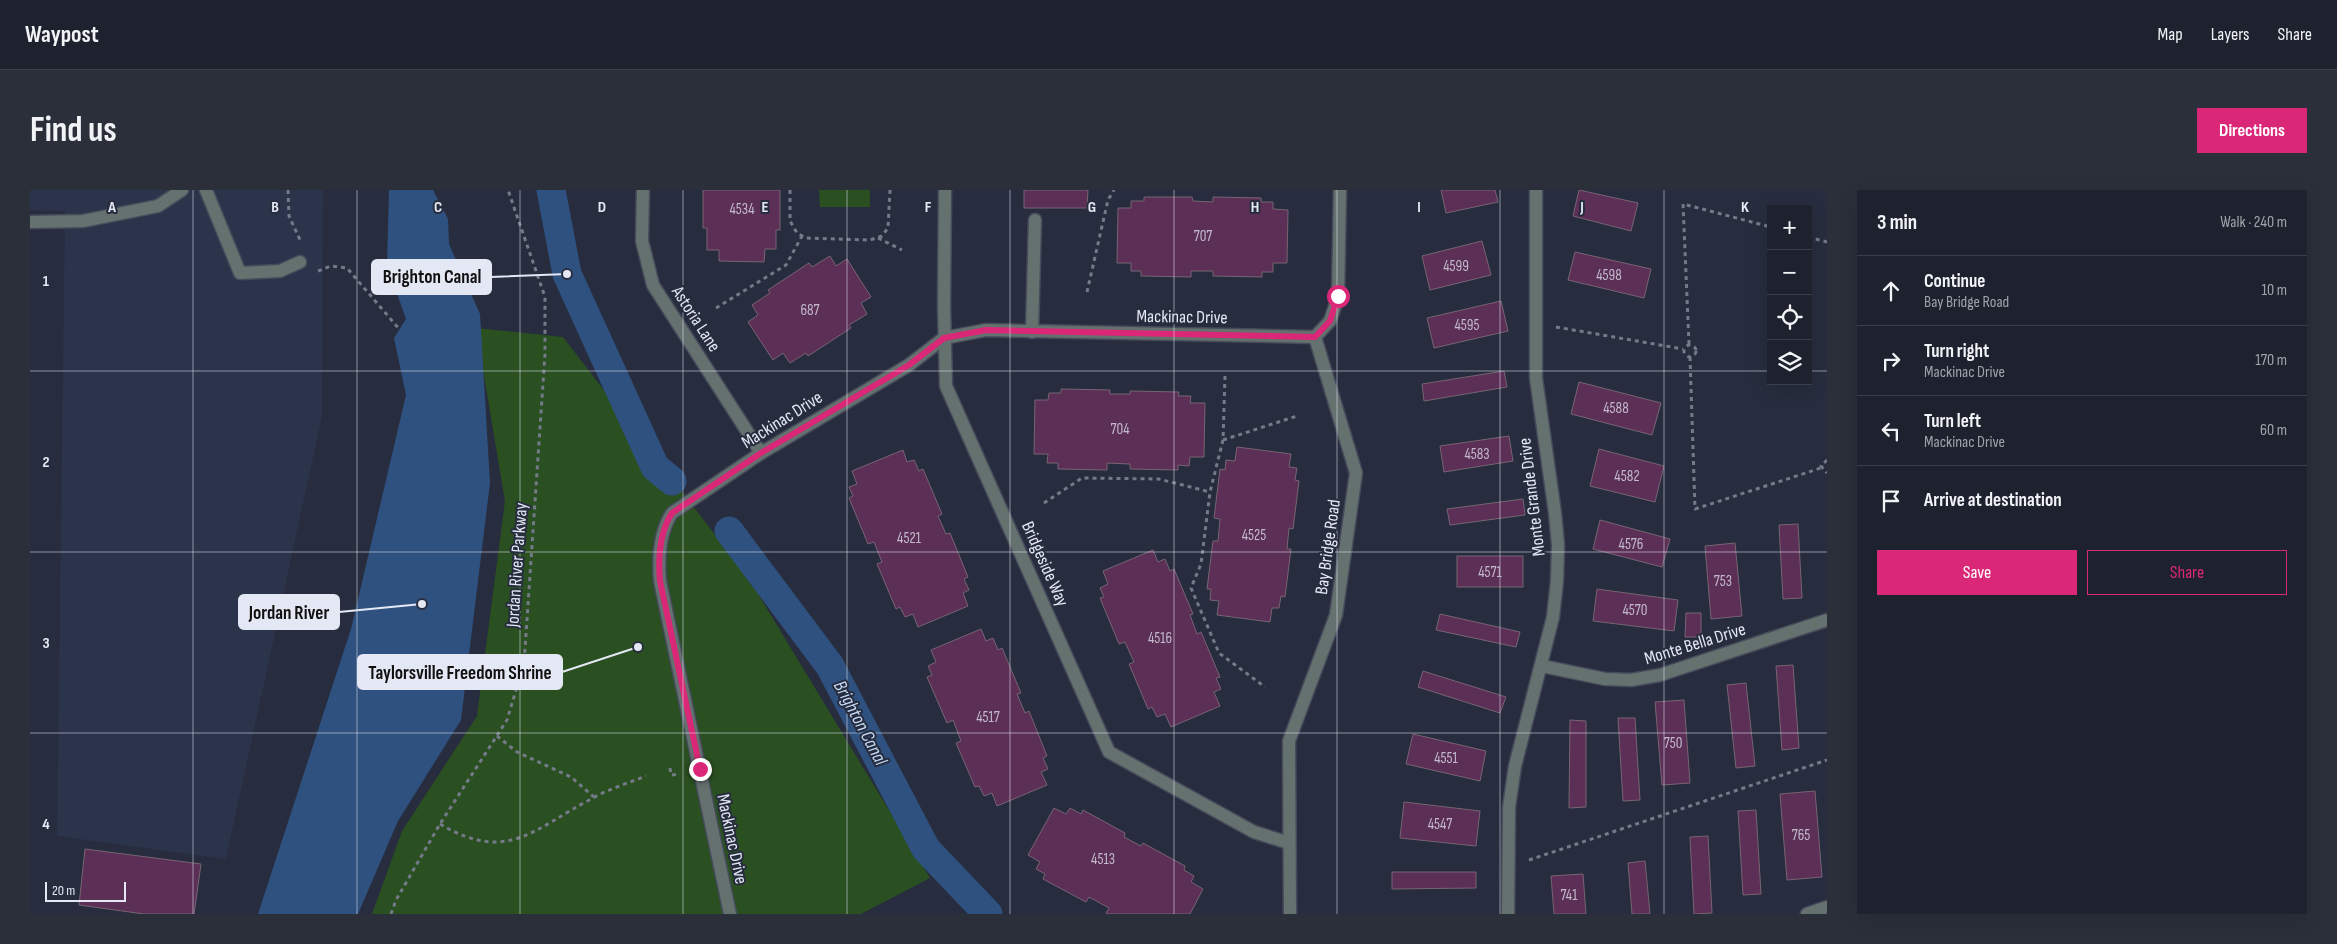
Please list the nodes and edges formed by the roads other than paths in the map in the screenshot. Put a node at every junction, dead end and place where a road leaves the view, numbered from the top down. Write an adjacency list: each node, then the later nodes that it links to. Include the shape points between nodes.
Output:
1 (182, 190): 8 (street, via 158,206 83,221)
2 (206, 190): 9 (street, via 240,273 280,271)
3 (643, 190): 13 (street, Astoria Lane, via 642,241 653,285)
4 (945, 190): 12 (street, Bridgeside Way)
5 (1340, 190): 11 (street, via 1336,304 1330,321)
6 (1536, 190): 15 (street, Monte Grande Drive, via 1536,378 1558,545 1554,617)
7 (1035, 220): 10 (street)
8 (30, 222)
9 (300, 262)
10 (1032, 332): 11 (street, Mackinac Drive); 12 (street, Mackinac Drive, via 986,330)
11 (1315, 337): 16 (street, Bay Bridge Road, via 1356,472 1336,615 1289,741)
12 (944, 338): 13 (street, Mackinac Drive, via 909,365); 16 (street, Bridgeside Way, via 946,386 1109,752 1254,832)
13 (761, 453): 18 (street, Mackinac Drive, via 672,513 665,523 658,565)
14 (1827, 620): 15 (street, Monte Bella Drive, via 1660,675 1631,680 1605,679)
15 (1542, 666): 20 (street, Monte Grande Drive, via 1515,766 1509,807)
16 (1289, 843): 19 (street, Bay Bridge Road)
17 (1827, 907): 21 (street)
18 (730, 914)
19 (1290, 914)
20 (1508, 914)
21 (1807, 914)

